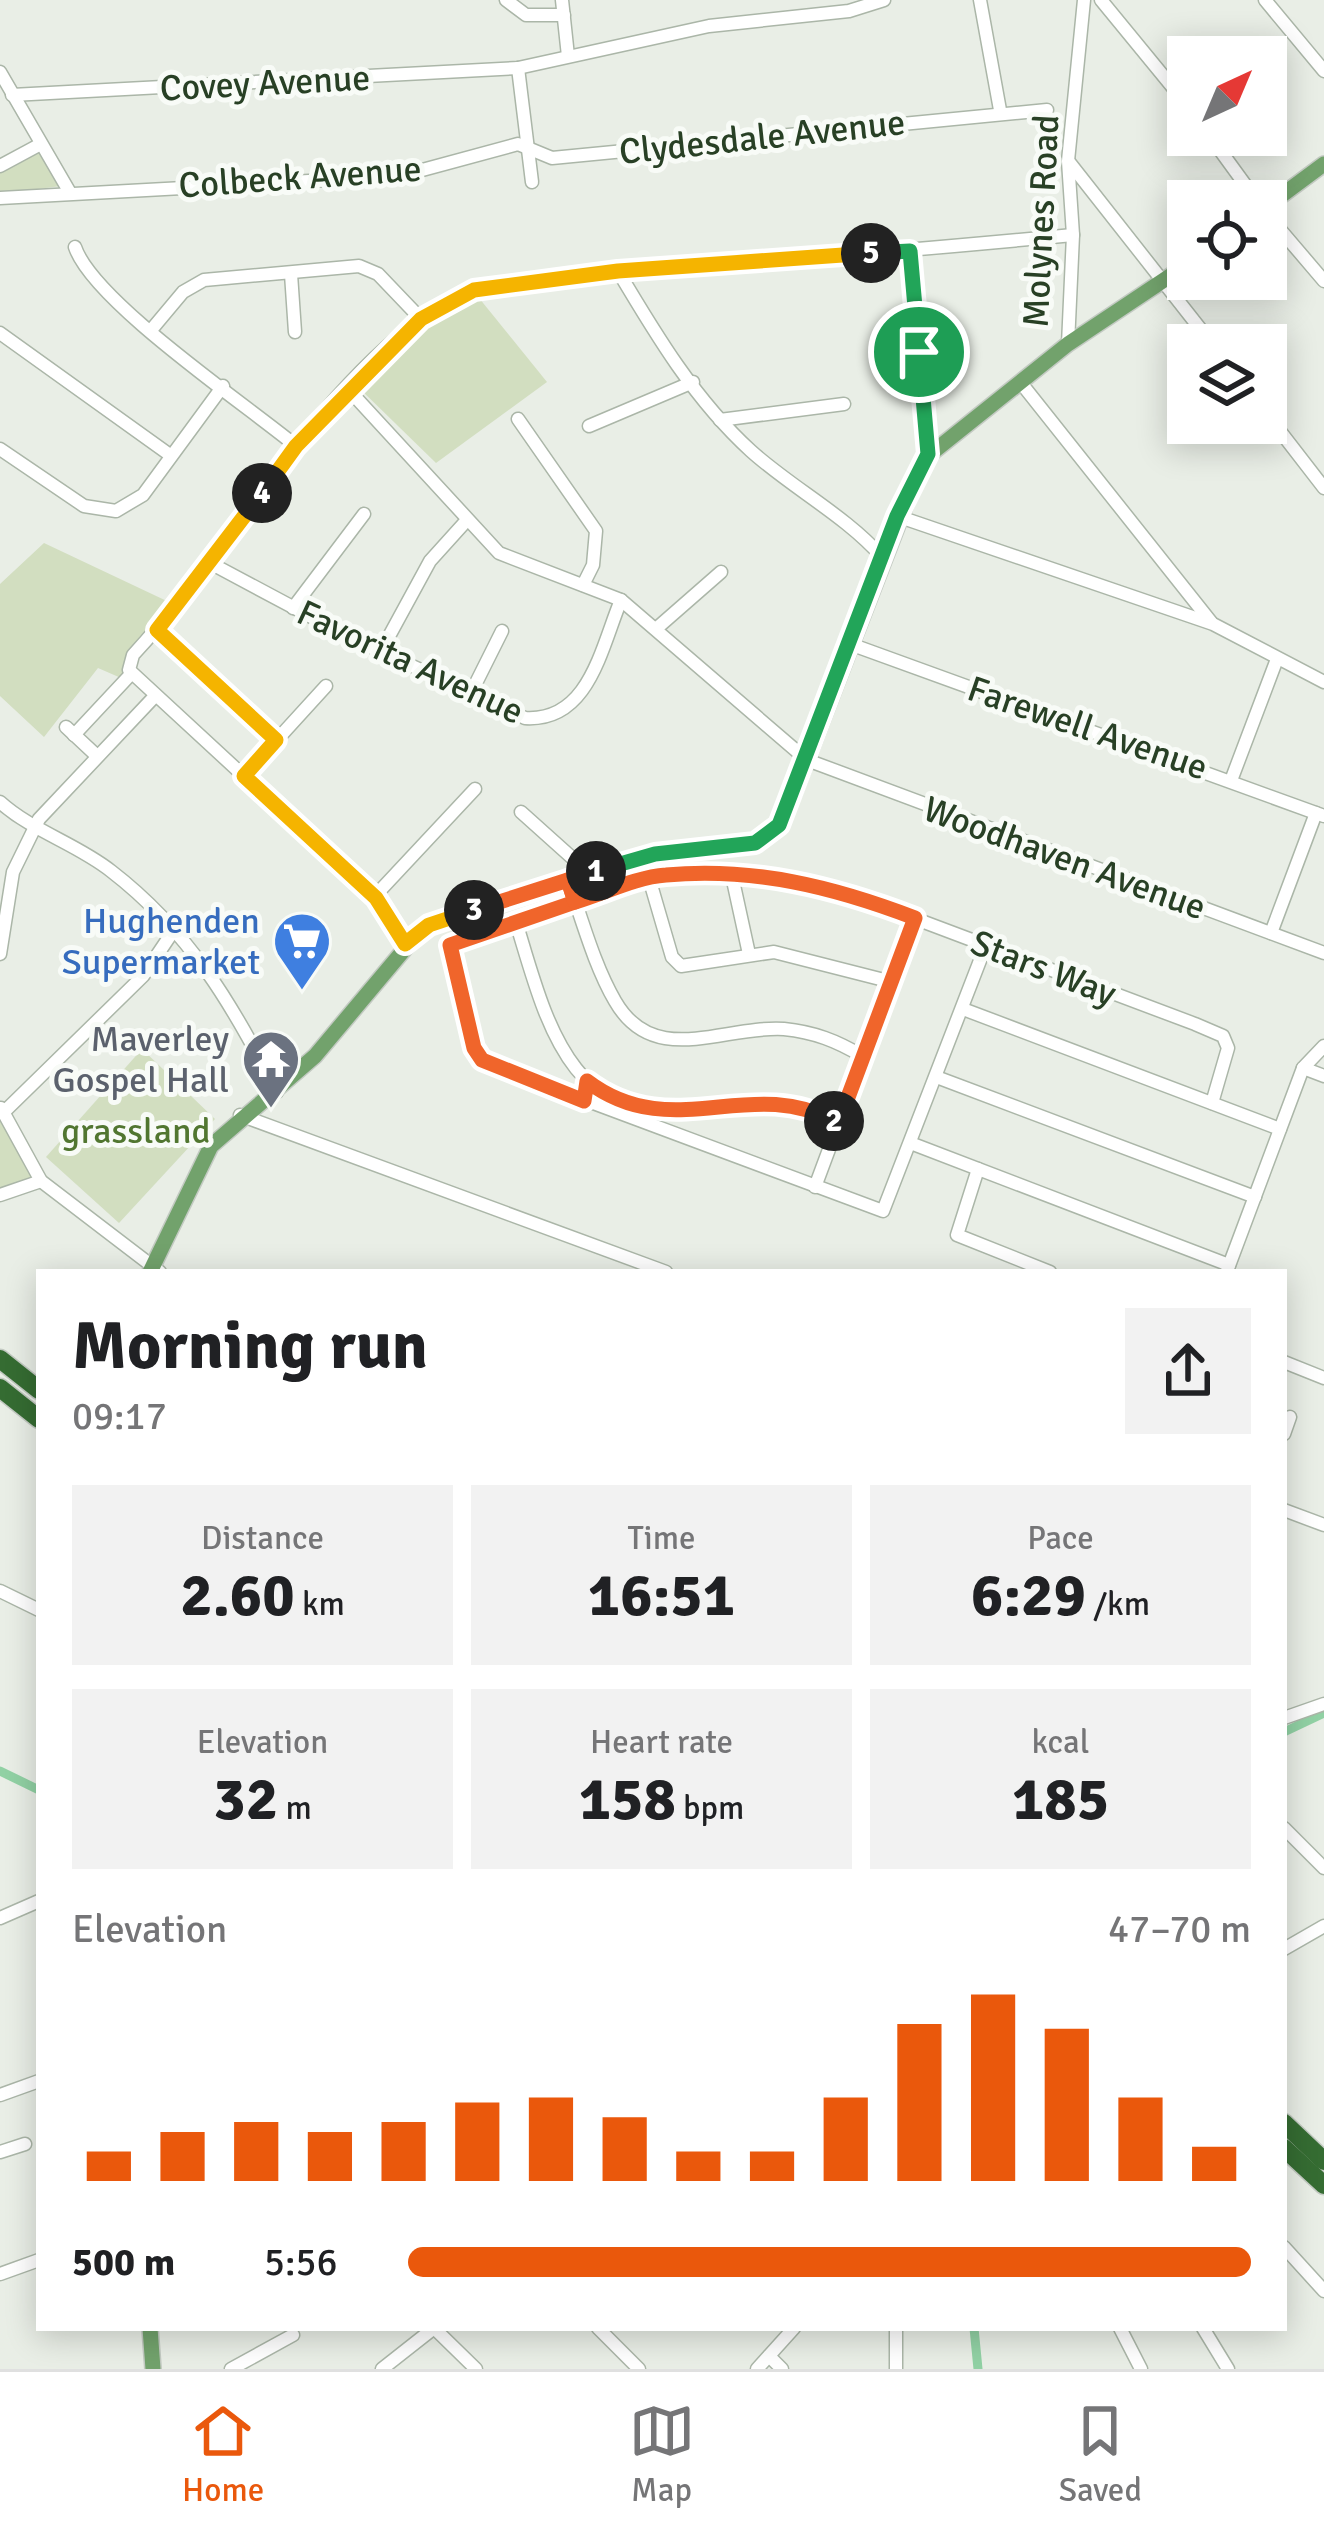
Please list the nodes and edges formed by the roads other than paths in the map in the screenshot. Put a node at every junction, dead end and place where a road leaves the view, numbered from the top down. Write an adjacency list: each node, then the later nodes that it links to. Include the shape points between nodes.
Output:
1 (506, 0): 7 (street, via 526,15)
2 (884, 0): 8 (street, Covey Avenue)
3 (980, 0): 14 (street)
4 (1084, 0): 18 (street, Molynes Road)
5 (1101, 0): 12 (street)
6 (1265, 0): 10 (street)
7 (563, 8): 8 (street)
8 (568, 56): 9 (street, Covey Avenue)
9 (518, 68): 13 (street, Covey Avenue); 17 (street)
10 (1324, 70)
11 (0, 72): 13 (street)
12 (1167, 80)
13 (12, 95): 16 (street)
14 (1000, 110): 15 (street, Clydesdale Avenue); 17 (street, Clydesdale Avenue, via 553,158)
15 (1047, 110)
16 (39, 145): 20 (street); 22 (street)
17 (527, 145): 21 (street); 22 (street, Colbeck Avenue, via 400,176)
18 (1068, 161): 25 (street, Molynes Road); 33 (street)
19 (1324, 164): 23 (main road)
20 (0, 166)
21 (532, 182)
22 (69, 191): 24 (street, Colbeck Avenue)
23 (1287, 193)
24 (0, 198)
25 (1072, 235): 28 (street); 39 (street, Molynes Road)
26 (1287, 236): 32 (street)
27 (75, 247): 36 (street, via 85,272)
28 (910, 251): 29 (street); 51 (street)
29 (618, 271): 34 (street, via 474,290); 40 (street)
30 (291, 274): 34 (street, via 368,268); 36 (street, via 194,284); 37 (street)
31 (1167, 280): 33 (main road)
32 (1324, 281)
33 (1164, 282): 35 (street); 39 (main road)
34 (421, 319): 43 (street)
35 (1197, 324)
36 (152, 329): 42 (street)
37 (295, 332)
38 (0, 333): 52 (street)
39 (1068, 344): 41 (main road, Molynes Road)
40 (693, 382): 46 (street); 47 (street)
41 (1021, 383): 51 (main road, Molynes Road); 63 (street)
42 (223, 386): 49 (street); 52 (street)
43 (348, 389): 49 (street); 56 (street)
44 (844, 404): 46 (street)
45 (518, 419): 60 (street, via 596,531)
46 (721, 420): 57 (street)
47 (589, 426)
48 (1287, 440): 53 (street)
49 (296, 446): 58 (street)
50 (0, 449): 52 (street, via 101,511 131,506)
51 (928, 454): 55 (main road, Molynes Road)
52 (170, 455)
53 (1324, 488)
54 (364, 514): 62 (street)
55 (897, 516): 57 (main road, Molynes Road); 63 (street)
56 (466, 520): 60 (street, via 499,553); 68 (street, via 439,549)
57 (881, 557): 67 (main road, Molynes Road)
58 (212, 564): 62 (street, Favorita Avenue); 65 (street)
59 (721, 572): 64 (street)
60 (583, 585): 61 (street)
61 (621, 600): 64 (street); 73 (street, Favorita Avenue, via 568,709 525,718)
62 (293, 608): 68 (street, Favorita Avenue)
63 (1213, 625): 69 (street)
64 (658, 628): 77 (street)
65 (157, 630): 70 (street, via 129,662); 75 (street)
66 (502, 631): 73 (street)
67 (850, 644): 77 (main road, Molynes Road); 79 (street, Farewell Avenue)
68 (380, 651): 73 (street, Favorita Avenue)
69 (1276, 659): 71 (street); 79 (street)
70 (131, 674): 74 (street); 76 (street, via 70,731)
71 (1324, 682)
72 (326, 686): 75 (street)
73 (471, 693)
74 (155, 696): 76 (street); 78 (street)
75 (276, 740): 78 (street)
76 (98, 756): 84 (street)
77 (807, 760): 85 (main road, Molynes Road, via 779,825 765,838); 94 (street, Woodhaven Avenue)
78 (244, 776): 89 (street)
79 (1232, 778): 83 (street, Farewell Avenue)
80 (475, 789): 89 (street)
81 (0, 802): 84 (street)
82 (521, 812): 85 (street)
83 (1320, 814): 94 (street)
84 (38, 822): 93 (street); 98 (street, via 14,872)
85 (590, 873): 88 (main road, Molynes Road)
86 (732, 876): 87 (street, Stars Way); 91 (street, Stars Way, via 806,882); 99 (street)
87 (650, 878): 90 (street, Stars Way); 99 (street, via 677,964)
88 (568, 880): 90 (street); 95 (main road, Molynes Road, via 441,920)
89 (374, 896): 95 (street)
90 (575, 902): 92 (street, Stars Way); 103 (street, via 615,1003 646,1033 677,1043 781,1029 832,1038)
91 (915, 918): 96 (street, Stars Way); 100 (street)
92 (516, 922): 107 (street, via 552,1037); 109 (street, Stars Way, via 450,945 474,1048 482,1060)
93 (176, 927): 108 (street, via 228,997); 111 (street, via 142,976)
94 (1271, 933): 97 (street, Woodhaven Avenue)
95 (405, 944): 108 (main road, Molynes Road)
96 (986, 945): 101 (street); 110 (street, Stars Way, via 1222,1036 1228,1048)
97 (1324, 953)
98 (0, 954)
99 (749, 954): 100 (street, via 800,956)
100 (892, 982): 103 (street)
101 (963, 1009): 106 (street); 110 (street)
102 (1324, 1046): 104 (street)
103 (862, 1055): 114 (street)
104 (1303, 1068): 105 (street); 115 (street)
105 (1324, 1076)
106 (939, 1078): 117 (street); 122 (street)
107 (587, 1081): 109 (street); 112 (street, via 631,1104)
108 (278, 1092): 113 (main road, Molynes Road)
109 (584, 1101): 116 (street)
110 (1212, 1103): 115 (street)
111 (2, 1110): 119 (street)
112 (681, 1114): 114 (street, via 774,1100); 116 (street)
113 (240, 1115): 124 (main road, Molynes Road, via 211,1146); 125 (street)
114 (838, 1124): 120 (street)
115 (1280, 1129): 122 (street)
116 (677, 1137): 120 (street)
117 (913, 1144): 118 (street); 120 (street, via 889,1209)
118 (978, 1169): 126 (street, via 957,1234); 127 (street)
119 (41, 1180): 121 (street); 123 (street)
120 (815, 1186)
121 (0, 1195)
122 (1255, 1197): 127 (street)
123 (152, 1269)
124 (155, 1269)
125 (658, 1269)
126 (1043, 1269)
127 (1228, 1269)
128 (0, 1359): 132 (highway)
129 (1287, 1363): 130 (street)
130 (1324, 1378)
131 (0, 1388): 133 (highway)
132 (36, 1388)
133 (36, 1417)
134 (1290, 1417): 135 (street)
135 (1287, 1426)
136 (1287, 1511): 137 (street)
137 (1324, 1525)
138 (0, 1591): 139 (street)
139 (36, 1609)
140 (1324, 1705): 141 (street)
141 (1287, 1717)
142 (1287, 1831): 143 (street)
143 (1324, 1868)
144 (36, 1902): 145 (street)
145 (0, 1918)
146 (1324, 1926): 147 (street)
147 (1287, 1946)
148 (36, 2082): 149 (street)
149 (0, 2096)
150 (1287, 2126): 154 (highway)
151 (25, 2144): 153 (street)
152 (1287, 2151): 155 (highway)
153 (0, 2152)
154 (1324, 2161)
155 (1324, 2185)
156 (1287, 2251): 159 (street)
157 (36, 2261): 158 (street)
158 (0, 2274)
159 (1324, 2291)
160 (149, 2331): 172 (main road)
161 (430, 2331): 174 (street)
162 (437, 2331): 175 (street)
163 (601, 2331): 170 (street)
164 (619, 2331): 170 (street)
165 (791, 2331): 171 (street)
166 (896, 2331): 179 (street)
167 (1122, 2331): 180 (street)
168 (1205, 2331): 181 (street)
169 (293, 2335): 173 (street)
170 (611, 2340): 176 (street)
171 (769, 2356): 177 (street); 178 (street)
172 (153, 2369)
173 (231, 2369)
174 (382, 2369)
175 (476, 2369)
176 (639, 2369)
177 (758, 2369)
178 (782, 2369)
179 (896, 2369)
180 (1142, 2369)
181 (1228, 2369)

